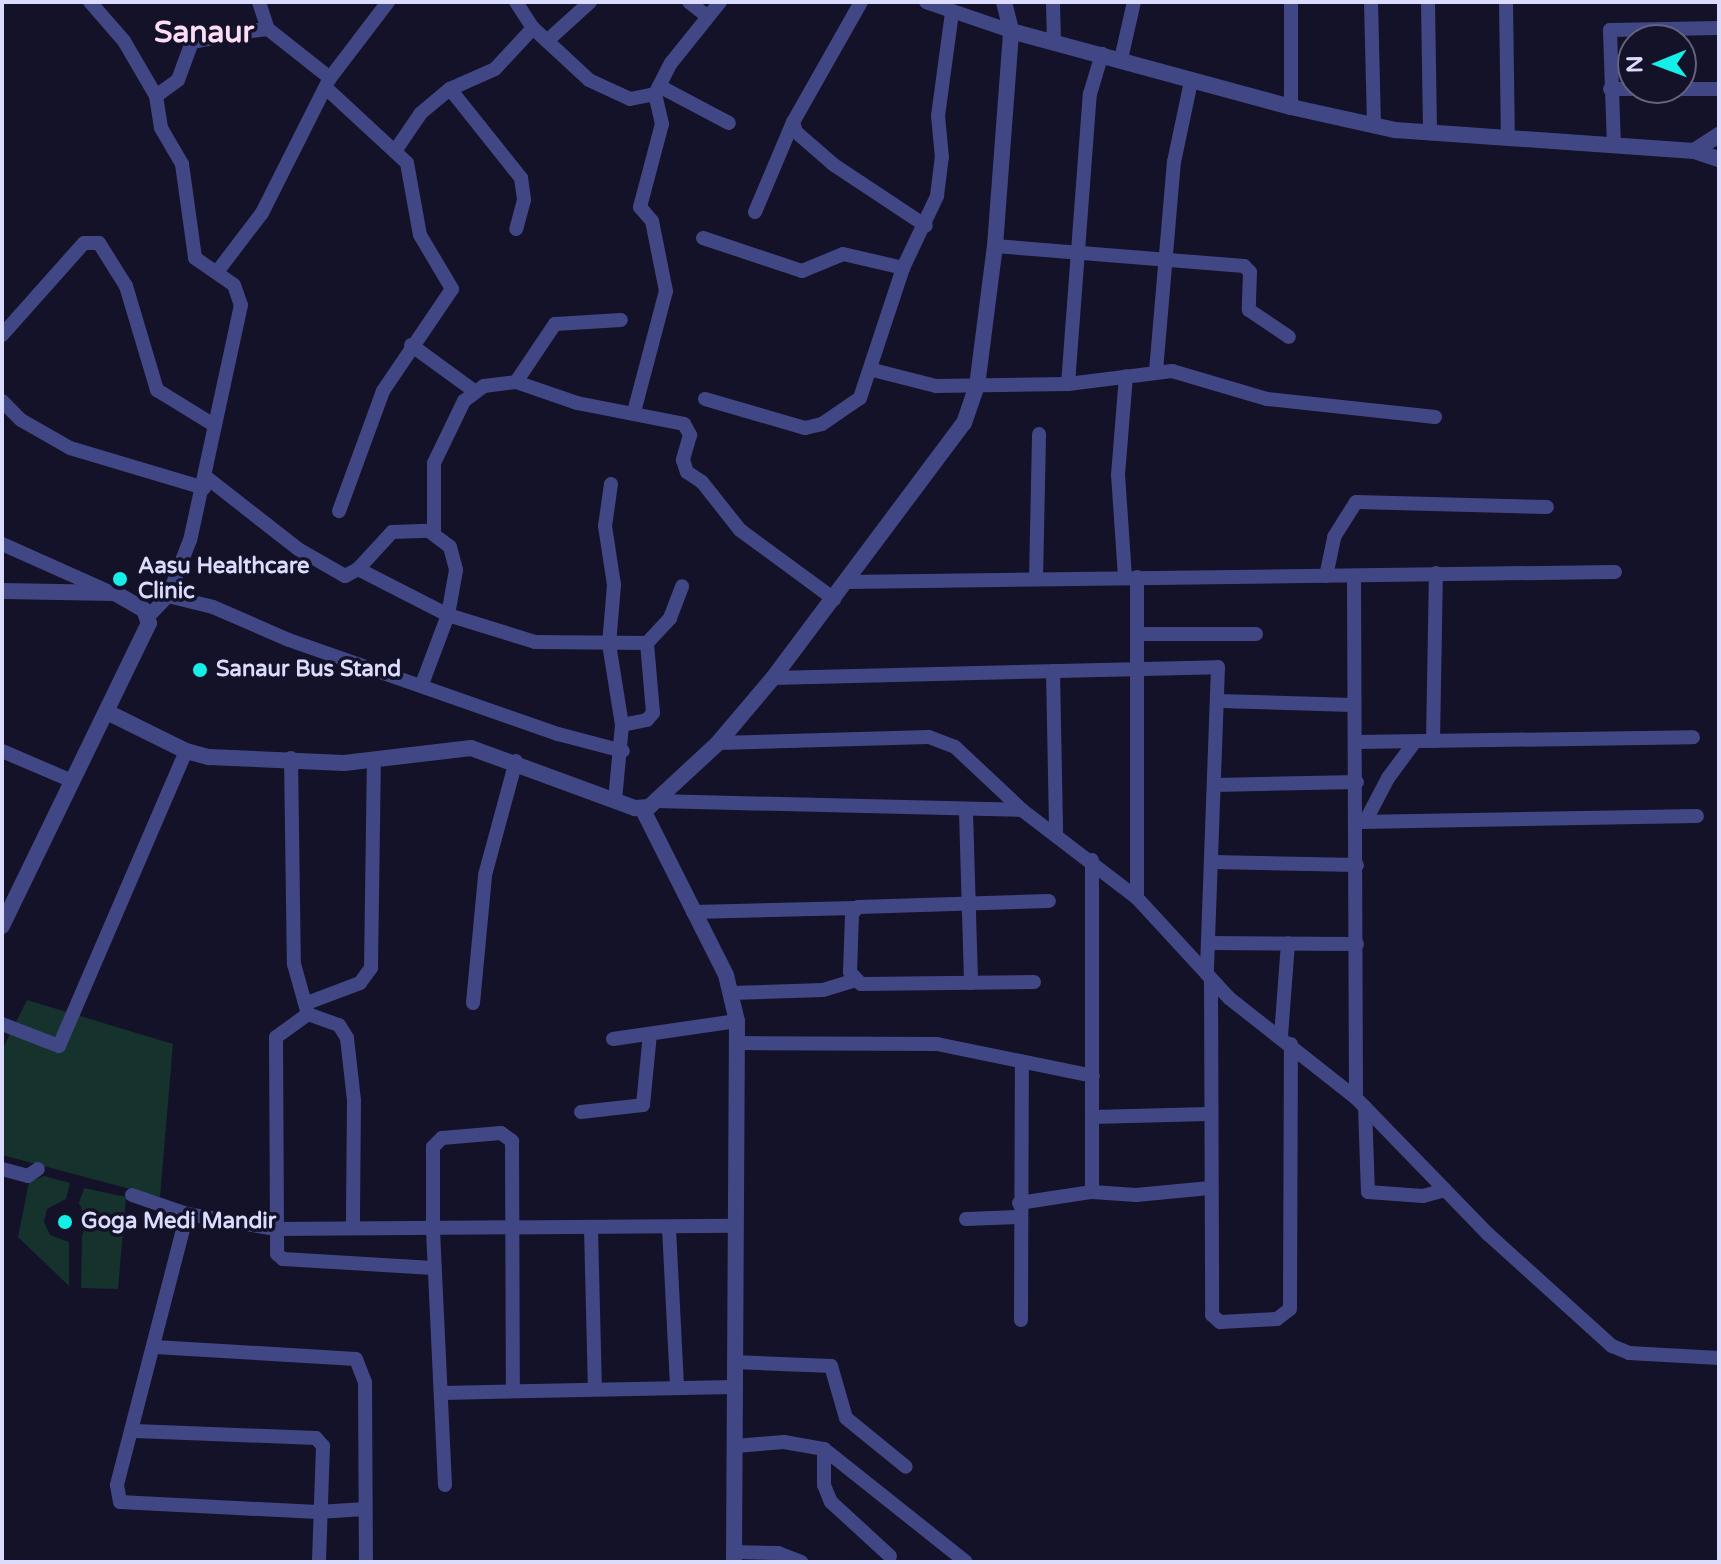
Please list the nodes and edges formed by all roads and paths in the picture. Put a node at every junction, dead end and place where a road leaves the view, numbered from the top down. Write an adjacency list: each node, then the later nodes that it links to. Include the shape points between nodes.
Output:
1 (90, 2): 33 (street, via 124,41)
2 (259, 2): 21 (street)
3 (388, 2): 28 (street)
4 (516, 2): 19 (street)
5 (590, 2): 23 (street)
6 (689, 2): 18 (street)
7 (720, 2): 18 (street)
8 (861, 2): 35 (street)
9 (926, 2): 17 (street)
10 (1004, 2): 22 (street)
11 (1053, 2): 24 (street)
12 (1134, 2): 26 (street)
13 (1291, 2): 34 (street)
14 (1371, 2): 37 (street)
15 (1428, 2): 38 (street)
16 (1506, 2): 40 (street)
17 (952, 12): 22 (street); 46 (street, via 938,116 941,179)
18 (707, 16): 32 (street)
19 (533, 28): 23 (street); 29 (street, via 495,69)
20 (1719, 28): 30 (street, via 1610,30)
21 (268, 29): 28 (street); 33 (street, via 192,42 178,80)
22 (1011, 31): 24 (street); 49 (street)
23 (547, 41): 32 (street, via 576,72 618,95 643,100)
24 (1054, 42): 25 (street)
25 (1102, 54): 26 (street); 50 (street, via 1090,94)
26 (1121, 59): 27 (street)
27 (1191, 81): 34 (street); 51 (street, via 1174,162)
28 (328, 83): 42 (street); 53 (street, via 262,213)
29 (450, 89): 42 (street, via 421,113); 47 (street, via 521,178 524,200)
30 (1610, 89): 31 (street); 41 (street)
31 (1719, 89)
32 (657, 90): 36 (street); 68 (street, via 662,124 640,207 652,221 666,291)
33 (156, 96): 53 (street, via 161,128 186,179 191,248 201,264)
34 (1291, 107): 37 (street)
35 (793, 122): 45 (street); 46 (street, via 796,132 834,165)
36 (729, 123)
37 (1374, 124): 38 (street)
38 (1430, 132): 40 (street)
39 (1719, 135): 43 (street)
40 (1508, 138): 41 (street)
41 (1614, 146): 43 (street)
42 (395, 151): 58 (street, via 412,175 420,235 452,289)
43 (1694, 151): 44 (street)
44 (1719, 159)
45 (755, 212)
46 (926, 226): 52 (street)
47 (516, 229)
48 (703, 238): 52 (street, via 802,271 843,254)
49 (995, 246): 50 (street); 64 (street)
50 (1077, 249): 51 (street); 63 (street)
51 (1168, 261): 57 (street, via 1248,267 1249,310); 60 (street)
52 (903, 268): 59 (street)
53 (217, 272): 70 (street, via 234,285 241,305)
54 (6, 314): 56 (street); 70 (street, via 84,243 99,243 126,286 157,390)
55 (621, 320): 62 (street, via 555,324)
56 (2, 335)
57 (1289, 337)
58 (411, 345): 65 (street); 75 (street, via 383,391)
59 (873, 370): 64 (street, via 926,385); 66 (street, via 860,398 815,427)
60 (1156, 371): 61 (street); 69 (street, via 1267,399)
61 (1126, 376): 63 (street); 82 (street, via 1118,460)
62 (516, 382): 65 (street); 68 (street, via 577,403)
63 (1068, 384): 64 (street)
64 (977, 386): 85 (street, via 964,423)
65 (474, 391): 76 (street, via 437,447)
66 (705, 399)
67 (2, 401): 72 (street, via 21,420 70,448)
68 (634, 412): 90 (street, via 684,424 690,435 683,460 687,472 702,482 740,530)
69 (1435, 417)
70 (214, 425): 72 (street)
71 (1039, 434): 84 (street)
72 (205, 482): 78 (street, via 318,562 345,576); 89 (street)
73 (611, 484): 96 (street, via 605,526 614,585)
74 (1547, 507): 81 (street, via 1363,499 1351,505 1334,537)
75 (339, 511)
76 (434, 532): 78 (street, via 392,532); 91 (street, via 454,556)
77 (2, 544): 88 (street)
78 (358, 569): 91 (street)
79 (1615, 572): 80 (street)
80 (1436, 573): 83 (street); 106 (street)
81 (1326, 576): 82 (street); 83 (street)
82 (1131, 577): 84 (street); 93 (street)
83 (1354, 577): 102 (street)
84 (1036, 579): 85 (street)
85 (847, 582): 90 (street)
86 (682, 586): 95 (street, via 670,618)
87 (2, 591): 88 (street)
88 (112, 593): 92 (street)
89 (168, 596): 92 (street); 100 (street, via 213,607 289,640)
90 (834, 599): 99 (street)
91 (448, 615): 96 (street, via 535,642); 100 (street)
92 (149, 616): 103 (street)
93 (1138, 634): 94 (street); 97 (street)
94 (1256, 634)
95 (647, 643): 96 (street); 104 (street, via 653,713 647,720)
96 (609, 644): 104 (street)
97 (1138, 669): 98 (street); 101 (street, via 1218,667); 129 (street)
98 (1053, 671): 99 (street); 125 (street)
99 (773, 678): 108 (street)
100 (422, 684): 112 (street, via 558,734)
101 (1219, 701): 102 (street); 118 (street)
102 (1353, 705): 107 (street)
103 (107, 712): 111 (street); 116 (street)
104 (622, 725): 112 (street)
105 (1693, 737): 106 (street)
106 (1433, 741): 109 (street)
107 (1355, 742): 109 (street); 117 (street)
108 (718, 743): 120 (street); 121 (street, via 929,737 955,747)
109 (1414, 743): 124 (street)
110 (2, 751): 116 (street)
111 (186, 751): 113 (street, via 209,757); 146 (street, via 59,1046)
112 (623, 751): 119 (street)
113 (291, 758): 115 (street); 144 (street, via 294,964)
114 (516, 761): 115 (street, via 455,747); 119 (street); 143 (street, via 485,875)
115 (374, 762): 144 (street, via 371,968 360,983)
116 (72, 781): 134 (street)
117 (1357, 782): 118 (street); 124 (street)
118 (1215, 785): 127 (street)
119 (615, 800): 120 (street)
120 (649, 805): 122 (street); 133 (street)
121 (1022, 810): 122 (street); 125 (street)
122 (966, 812): 131 (street)
123 (1697, 816): 124 (street)
124 (1362, 822): 128 (street)
125 (1056, 834): 126 (street)
126 (1092, 860): 129 (street); 152 (street)
127 (1213, 862): 128 (street); 135 (street)
128 (1357, 865): 137 (street)
129 (1137, 898): 138 (street)
130 (1049, 901): 131 (street)
131 (967, 904): 132 (street); 141 (street)
132 (855, 908): 133 (street); 139 (street)
133 (693, 912): 142 (street)
134 (2, 926)
135 (1209, 943): 136 (street); 138 (street)
136 (1288, 943): 137 (street); 149 (street)
137 (1357, 944): 153 (street)
138 (1209, 977): 149 (street); 155 (street)
139 (853, 981): 141 (street); 142 (street, via 823,990)
140 (1034, 982): 141 (street)
141 (971, 983)
142 (732, 993): 145 (street)
143 (473, 1003)
144 (307, 1008): 167 (street, via 339,1025 347,1038 354,1100); 172 (street, via 276,1037)
145 (737, 1021): 147 (street); 150 (street)
146 (2, 1024)
147 (650, 1034): 148 (street); 154 (street, via 643,1105)
148 (613, 1039)
149 (1286, 1040): 153 (street); 159 (street, via 1291,1299 1285,1318 1214,1320)
150 (738, 1043): 151 (street, via 924,1042); 166 (street)
151 (1022, 1065): 152 (street); 163 (street)
152 (1093, 1076): 156 (street)
153 (1360, 1103): 160 (street); 160 (street, via 1368,1192 1423,1196)
154 (581, 1112)
155 (1209, 1114): 156 (street); 159 (street)
156 (1092, 1117): 161 (street)
157 (2, 1169): 158 (street, via 28,1176)
158 (38, 1169)
159 (1210, 1188): 161 (street, via 1136,1195)
160 (1445, 1190): 176 (street, via 1617,1349)
161 (1092, 1192): 163 (street)
162 (132, 1195): 164 (street)
163 (1020, 1210): 165 (street); 174 (street)
164 (187, 1214): 172 (street); 175 (street)
165 (966, 1219)
166 (734, 1226): 171 (street); 177 (street)
167 (353, 1227): 168 (street); 172 (street)
168 (433, 1227): 169 (street); 169 (street, via 435,1141 501,1133 512,1141); 173 (street)
169 (516, 1227): 170 (street); 180 (street)
170 (591, 1228): 171 (street); 181 (street)
171 (669, 1228): 178 (street)
172 (276, 1229): 173 (street, via 277,1254 283,1259)
173 (433, 1268): 182 (street)
174 (1021, 1320)
175 (155, 1347): 183 (street); 188 (street, via 356,1359 365,1382)
176 (1719, 1358)
177 (734, 1362): 179 (street); 186 (street, via 831,1366 846,1418)
178 (677, 1385): 179 (street); 181 (street)
179 (734, 1387): 184 (street)
180 (513, 1389): 181 (street); 182 (street)
181 (595, 1389)
182 (442, 1393): 187 (street)
183 (135, 1431): 189 (street, via 316,1438 323,1446); 189 (street, via 117,1485 120,1502)
184 (735, 1446): 185 (street, via 784,1442); 191 (street)
185 (824, 1449): 190 (street, via 824,1485 831,1502); 195 (street)
186 (906, 1467)
187 (445, 1485)
188 (365, 1509): 189 (street); 193 (street)
189 (318, 1512): 192 (street)
190 (890, 1556)
191 (734, 1557): 194 (street, via 778,1553)
192 (319, 1562)
193 (366, 1562)
194 (801, 1562)
195 (966, 1562)

